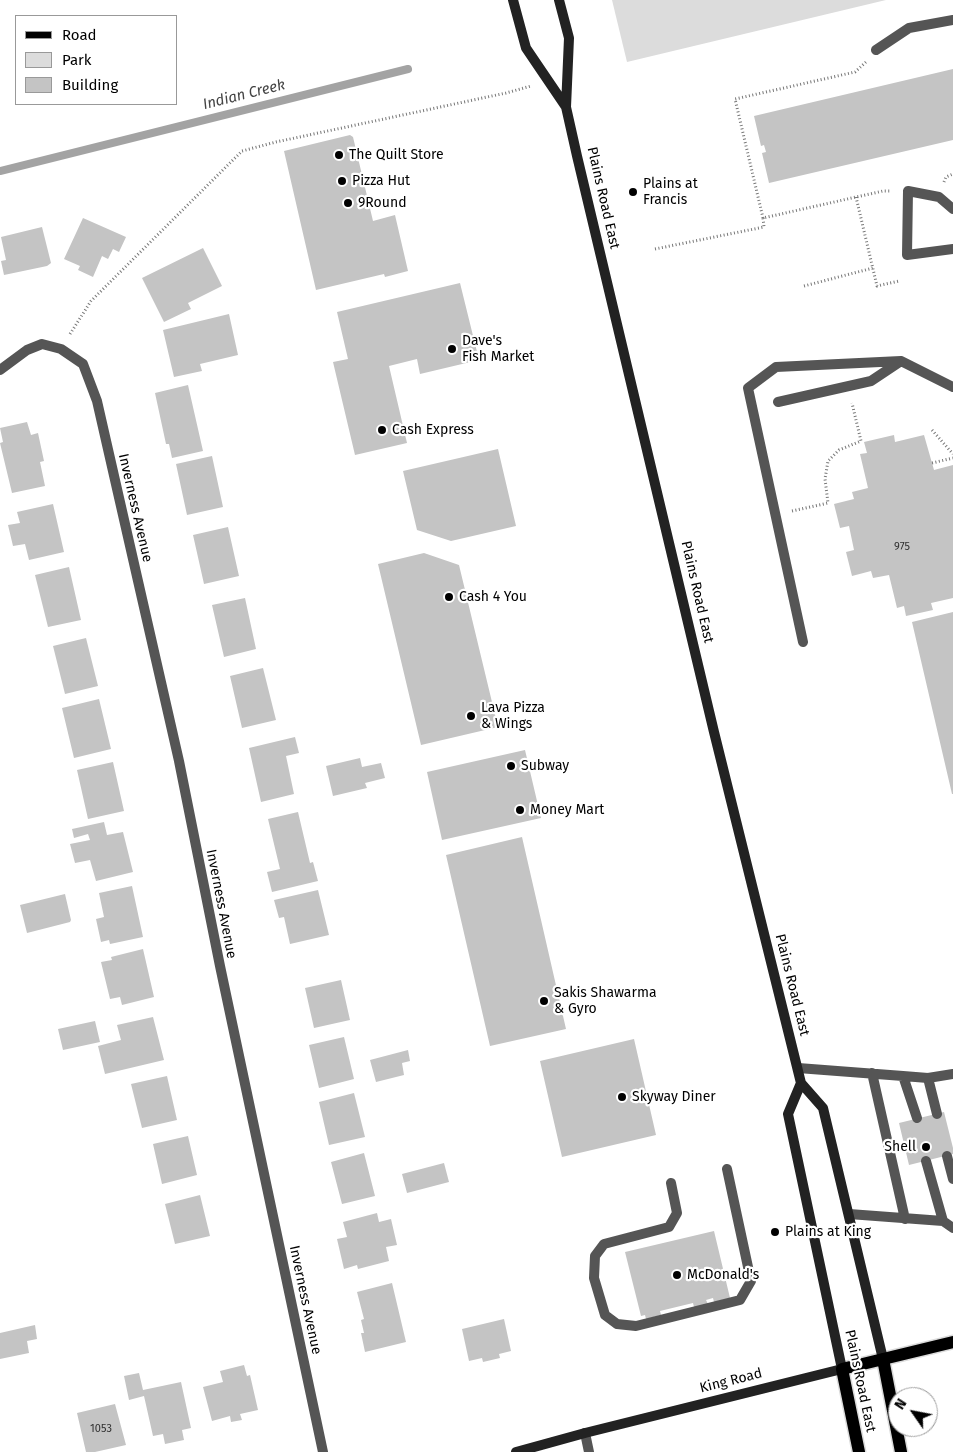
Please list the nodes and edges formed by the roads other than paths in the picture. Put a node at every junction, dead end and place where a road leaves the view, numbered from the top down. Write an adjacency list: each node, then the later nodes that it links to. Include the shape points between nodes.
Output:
1 (513, 0): 5 (main road, Plains Road East, via 526,48)
2 (559, 0): 5 (main road, Plains Road East, via 569,38)
3 (953, 20): 4 (street, via 909,28)
4 (879, 48)
5 (566, 107): 13 (main road, Plains Road East)
6 (953, 209): 7 (street, via 938,197 908,191 907,255)
7 (953, 249)
8 (901, 361): 10 (street); 11 (street, via 871,381); 12 (street, via 776,367 748,388)
9 (0, 370): 34 (street, Inverness Avenue, via 27,350 42,344 61,349 83,364 97,401 176,752)
10 (953, 387)
11 (778, 402)
12 (803, 642)
13 (798, 1068): 14 (street); 18 (main road, Plains Road East)
14 (872, 1074): 16 (street); 27 (street)
15 (953, 1074): 17 (street)
16 (904, 1076): 17 (street); 20 (street)
17 (928, 1078): 19 (street)
18 (801, 1083): 26 (main road, Plains Road East, via 823,1108); 32 (main road, Plains Road East, via 788,1114)
19 (937, 1114)
20 (917, 1118)
21 (947, 1156): 24 (street)
22 (926, 1161): 28 (street)
23 (727, 1169): 25 (street, via 751,1281 740,1300 636,1326 617,1324 605,1315 594,1278 595,1256 604,1244 669,1226 678,1213)
24 (953, 1179)
25 (671, 1183)
26 (848, 1214): 27 (street); 31 (main road, Plains Road East)
27 (904, 1219): 28 (street)
28 (943, 1222): 29 (street)
29 (953, 1228)
30 (953, 1342): 31 (main road, King Road)
31 (883, 1359): 32 (main road, King Road); 38 (main road, Plains Road East)
32 (842, 1369): 33 (main road, King Road); 37 (main road, Plains Road East)
33 (585, 1433): 35 (main road, King Road); 36 (street)
34 (323, 1452)
35 (516, 1452)
36 (589, 1452)
37 (859, 1452)
38 (901, 1452)

